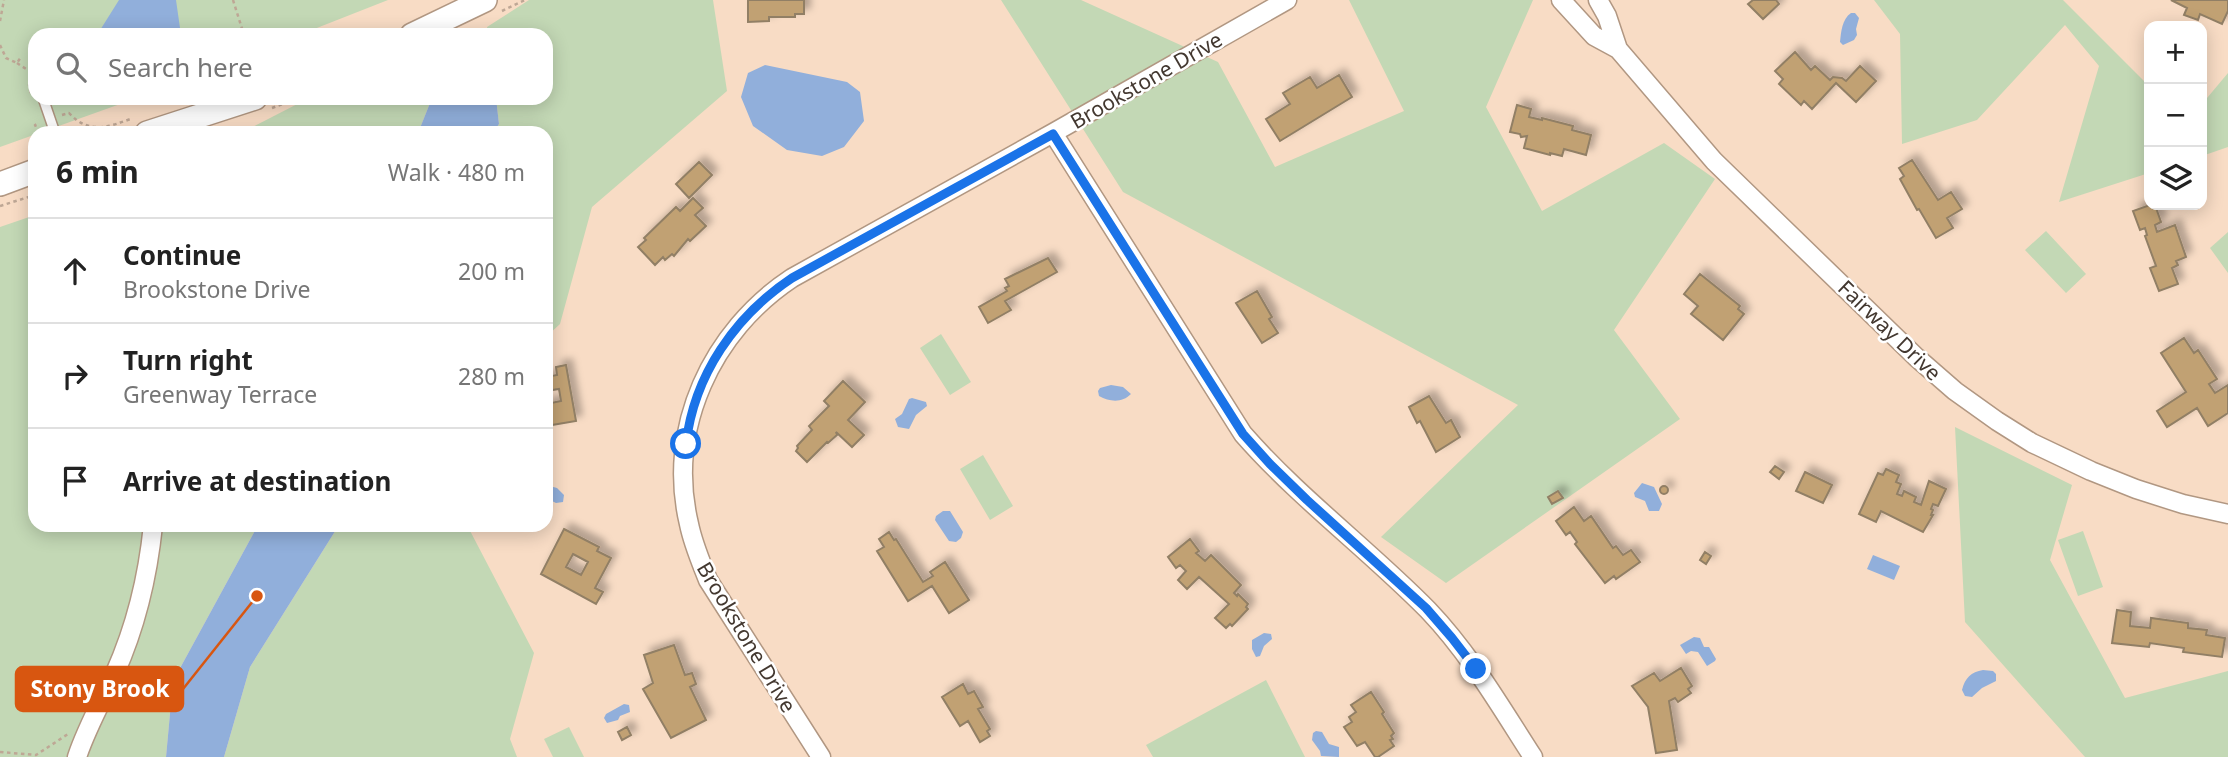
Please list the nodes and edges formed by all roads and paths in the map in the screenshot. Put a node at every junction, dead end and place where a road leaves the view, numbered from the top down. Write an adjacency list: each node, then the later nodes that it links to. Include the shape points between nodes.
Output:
1 (4, 0): 8 (path)
2 (233, 0): 9 (path)
3 (525, 0): 7 (path)
4 (1287, 0): 22 (street, Brookstone Drive)
5 (1561, 0): 12 (street, Fairway Drive, via 1594,36)
6 (1598, 0): 12 (street, Fairway Drive)
7 (493, 6): 10 (street)
8 (0, 21)
9 (242, 28)
10 (432, 28)
11 (0, 45): 13 (path, via 6,58 17,63)
12 (1618, 49): 27 (street, Fairway Drive, via 1714,160 1955,391 2032,443 2091,471 2183,504)
13 (21, 57)
14 (46, 105): 16 (lane)
15 (225, 105): 17 (street)
16 (51, 118): 18 (path); 19 (lane); 20 (path, via 69,113)
17 (143, 124): 21 (path)
18 (35, 126)
19 (53, 126)
20 (91, 126)
21 (124, 126)
22 (1053, 134): 32 (street, Brookstone Drive, via 769,294 723,345 695,399 683,481 697,554 720,600); 33 (street, via 1243,434 1307,500 1426,608 1476,669)
23 (28, 174): 24 (street)
24 (0, 184)
25 (28, 197): 26 (path)
26 (0, 206)
27 (2228, 514)
28 (152, 532): 29 (street, via 132,628)
29 (91, 720): 30 (path, via 36,754); 31 (street)
30 (0, 752)
31 (77, 757)
32 (821, 757)
33 (1533, 757)

